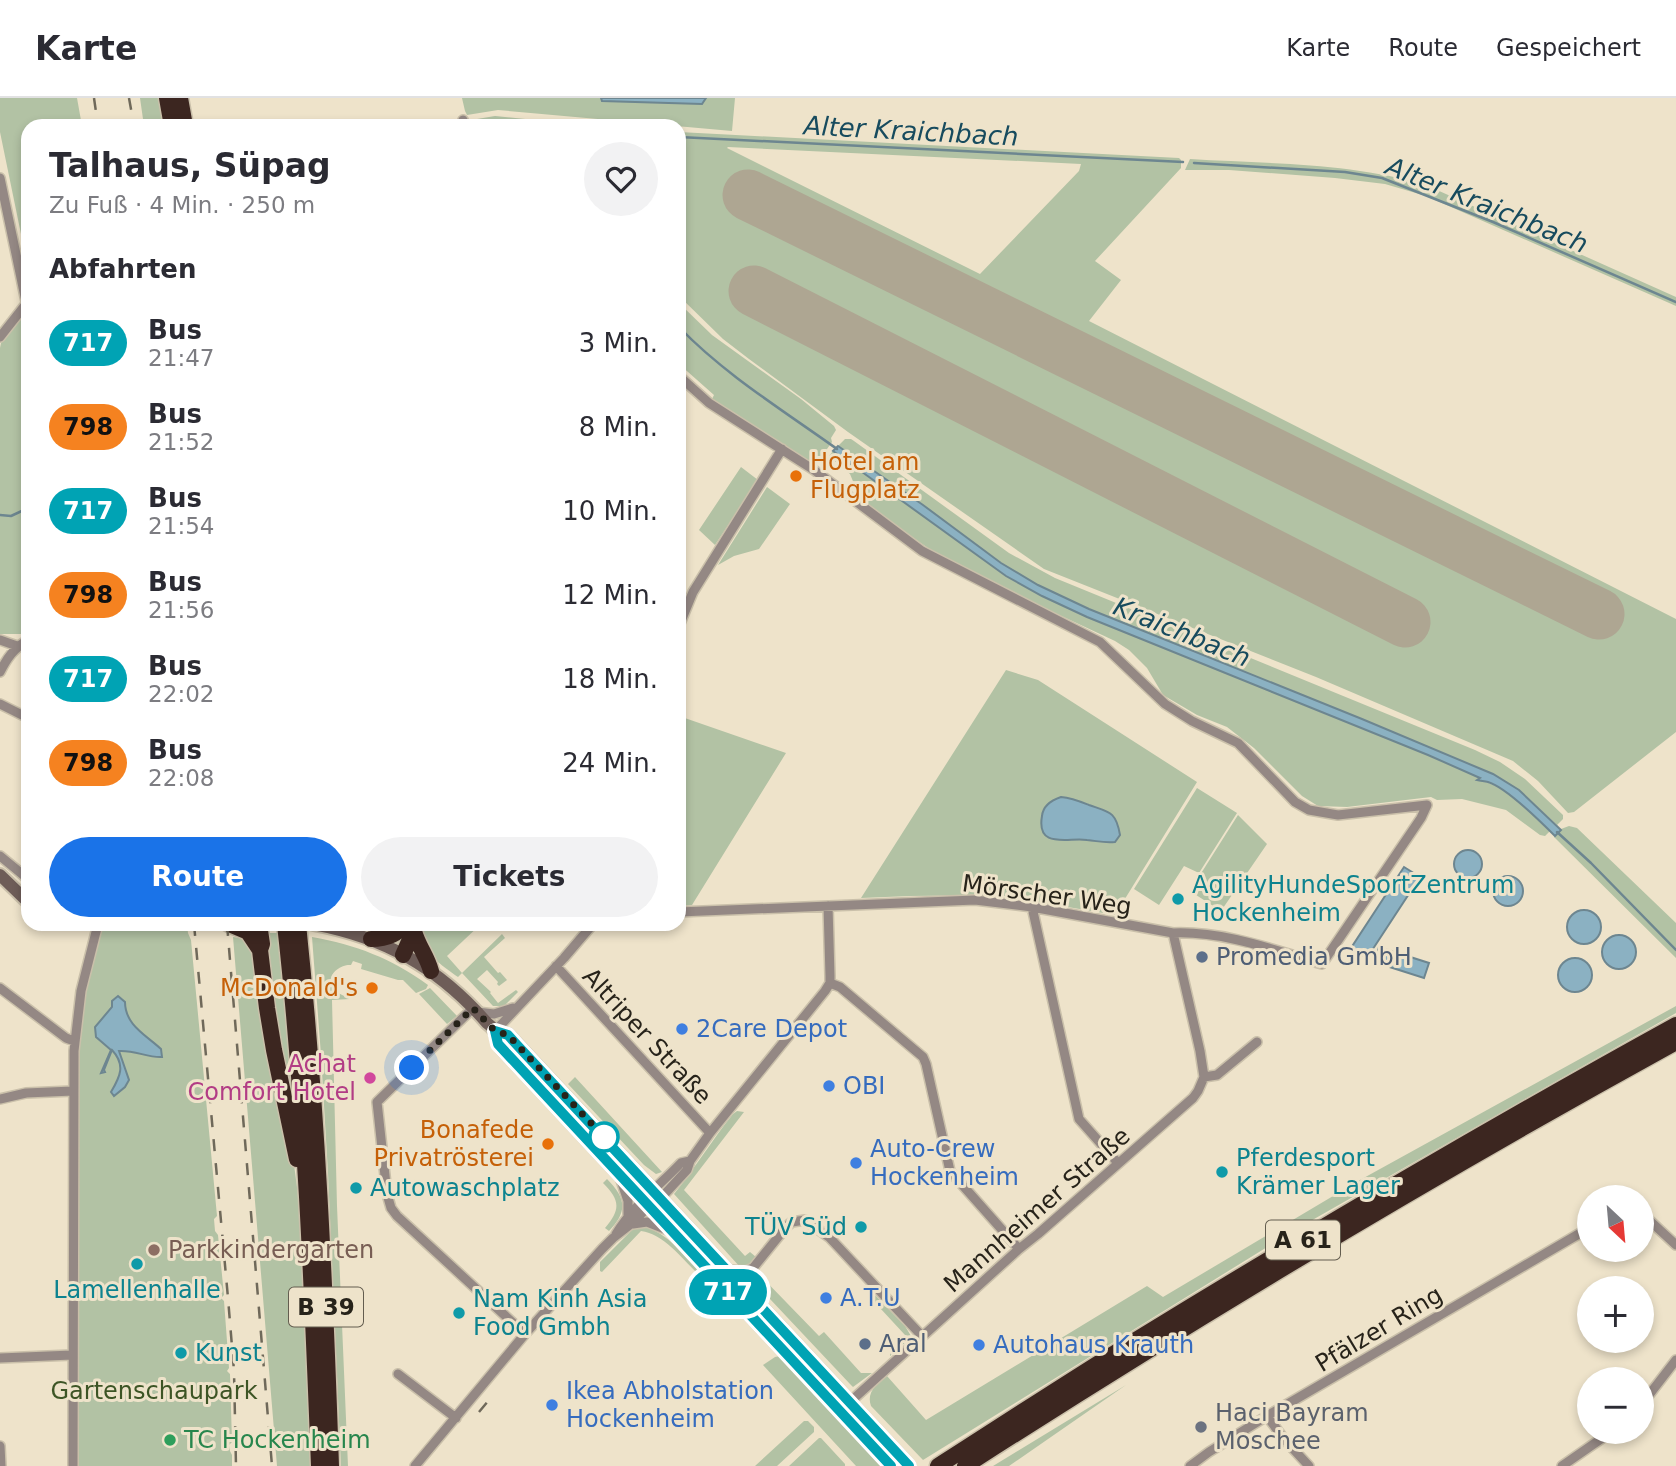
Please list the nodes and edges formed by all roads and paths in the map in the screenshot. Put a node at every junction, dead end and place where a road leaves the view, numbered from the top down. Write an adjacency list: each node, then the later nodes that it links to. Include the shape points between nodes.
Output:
1 (167, 98): 3 (highway)
2 (180, 98): 4 (highway)
3 (171, 119)
4 (184, 119)
5 (0, 178): 6 (street)
6 (4, 217): 7 (street)
7 (21, 280)
8 (21, 314): 9 (street)
9 (0, 337)
10 (686, 382): 11 (street, via 709,403)
11 (782, 449): 12 (street); 36 (street, Mörscher Weg, via 922,551 1100,642 1165,704 1238,743 1302,806 1338,815 1427,805 1322,964 1217,935)
12 (686, 609)
13 (0, 640): 15 (street)
14 (21, 644): 15 (street)
15 (17, 646): 16 (street)
16 (0, 672)
17 (0, 704): 18 (street)
18 (21, 714)
19 (0, 856): 20 (street)
20 (21, 873)
21 (0, 875): 22 (main road)
22 (21, 895)
23 (828, 906): 24 (street, Mörscher Weg, via 975,900); 25 (street, Mörscher Weg); 42 (street)
24 (1032, 907): 36 (street, Mörscher Weg); 55 (street, via 1079,1119)
25 (686, 912)
26 (96, 931): 48 (street)
27 (244, 931): 38 (highway)
28 (261, 931): 38 (highway, B 39)
29 (286, 931): 58 (highway, B 39)
30 (299, 931): 84 (highway, B 39, via 317,1148)
31 (347, 931): 37 (main road)
32 (398, 931): 37 (highway)
33 (408, 931): 39 (highway)
34 (412, 931): 41 (highway)
35 (587, 931): 40 (street)
36 (1173, 933): 51 (street)
37 (371, 939): 39 (main road)
38 (260, 950): 58 (highway, B 39, via 274,1050)
39 (399, 953): 41 (main road)
40 (556, 966): 44 (street); 54 (street, Altriper Straße)
41 (431, 971): 45 (main road)
42 (830, 983): 54 (street); 65 (street, via 923,1057 950,1171)
43 (0, 988): 48 (street)
44 (517, 1006): 45 (street, via 500,1013); 47 (street)
45 (475, 1010): 47 (main road); 69 (street, via 377,1102 388,1201 397,1216)
46 (1676, 1025): 88 (highway, A 61, via 1224,1287)
47 (495, 1031): 56 (main road, via 498,1044); 57 (main road, via 510,1037)
48 (74, 1041): 52 (street)
49 (1257, 1042): 51 (street, Mannheimer Straße, via 1217,1074)
50 (1676, 1042): 89 (highway, A 61, via 1552,1110 1149,1349)
51 (1204, 1077): 55 (street, Mannheimer Straße, via 1193,1098)
52 (73, 1091): 53 (street); 71 (street)
53 (0, 1098)
54 (710, 1133): 57 (street, via 687,1170)
55 (1118, 1163): 65 (street, Mannheimer Straße)
56 (620, 1176): 59 (main road); 60 (street)
57 (657, 1194): 59 (street); 67 (main road)
58 (308, 1203): 83 (highway, B 39)
59 (646, 1204): 60 (street); 62 (main road)
60 (630, 1220): 62 (street); 69 (street)
61 (1654, 1224): 64 (street)
62 (673, 1232): 76 (main road)
63 (1577, 1235): 77 (street, Pfälzer Ring)
64 (1676, 1245)
65 (1019, 1249): 70 (street, Mannheimer Straße)
66 (753, 1268): 67 (street); 68 (street); 70 (street, via 792,1222 809,1222 829,1237)
67 (727, 1270): 68 (main road)
68 (750, 1295): 76 (main road)
69 (525, 1334): 78 (street)
70 (922, 1336): 76 (street, Mannheimer Straße)
71 (72, 1355): 72 (street); 82 (street)
72 (0, 1358)
73 (1676, 1360): 75 (street)
74 (398, 1374): 78 (street)
75 (1654, 1388)
76 (845, 1407): 86 (main road); 87 (main road)
77 (1267, 1416): 90 (street, Pfälzer Ring); 91 (street)
78 (456, 1418): 85 (street)
79 (1594, 1444): 92 (street)
80 (0, 1447): 81 (street)
81 (1, 1466)
82 (73, 1466)
83 (319, 1466)
84 (331, 1466)
85 (415, 1466)
86 (891, 1466)
87 (909, 1466)
88 (938, 1466)
89 (965, 1466)
90 (1190, 1466)
91 (1309, 1466)
92 (1562, 1466)

